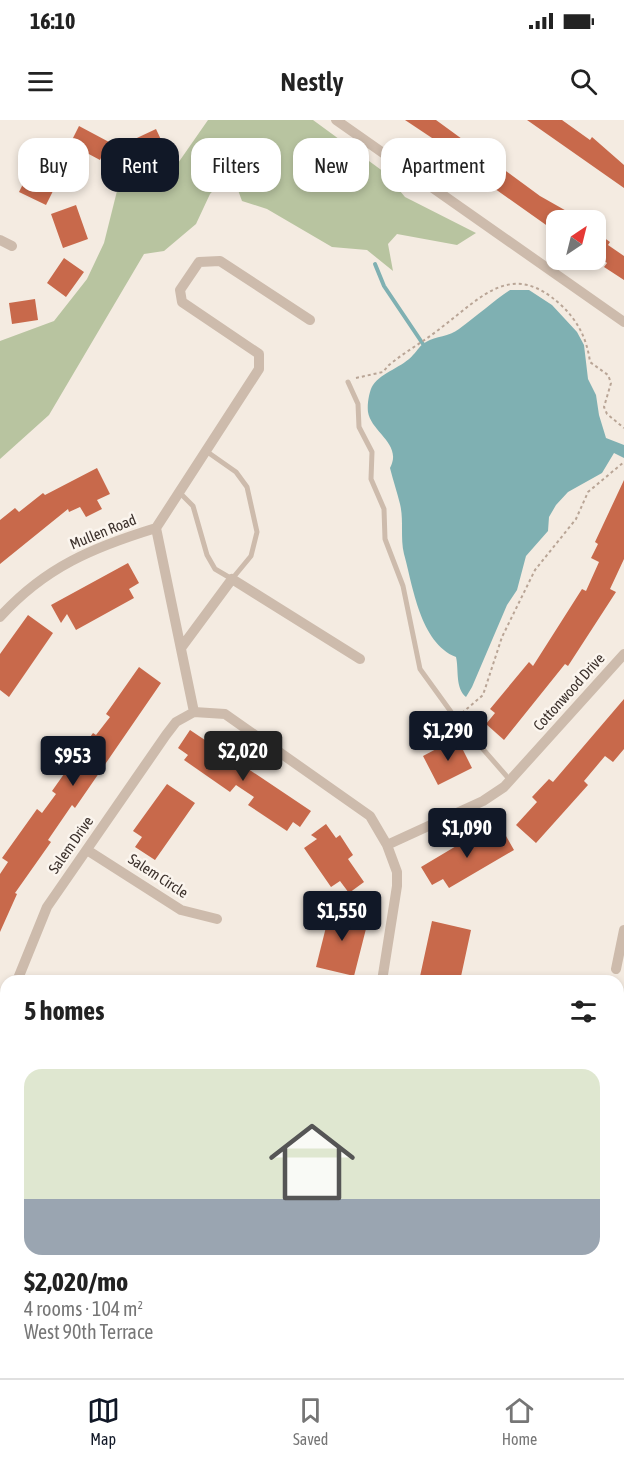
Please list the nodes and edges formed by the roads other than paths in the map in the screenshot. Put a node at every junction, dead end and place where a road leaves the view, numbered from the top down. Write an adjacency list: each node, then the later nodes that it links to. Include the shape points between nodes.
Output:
1 (336, 120): 5 (street)
2 (0, 240): 3 (street)
3 (12, 246)
4 (310, 320): 7 (street, via 220,261 199,262 180,290 182,302 259,354 259,369)
5 (624, 322)
6 (348, 382): 16 (lane, via 358,404 359,427 372,452 371,479 384,509 385,539 403,586 417,660 430,686)
7 (206, 451): 8 (street); 10 (lane, via 236,472 247,487 257,532 251,556)
8 (179, 492): 9 (street); 10 (lane, via 193,506 215,569)
9 (156, 528): 11 (street, Mullen Road, via 101,545 61,566 27,590); 12 (street, Mullen Road)
10 (232, 579): 12 (street); 14 (street)
11 (0, 617)
12 (181, 648): 15 (street, Mullen Road)
13 (624, 654): 16 (street, Cottonwood Drive)
14 (360, 659)
15 (194, 712): 17 (street, via 225,714 237,721 370,816); 18 (street, Salem Drive, via 176,722)
16 (510, 780): 17 (street, Cottonwood Drive, via 483,801)
17 (387, 845): 23 (street, via 397,872 397,886)
18 (87, 850): 19 (street, Salem Circle, via 181,910); 22 (street, Salem Drive, via 47,907)
19 (217, 919)
20 (624, 930): 21 (street)
21 (616, 969)
22 (19, 975)
23 (383, 975)

